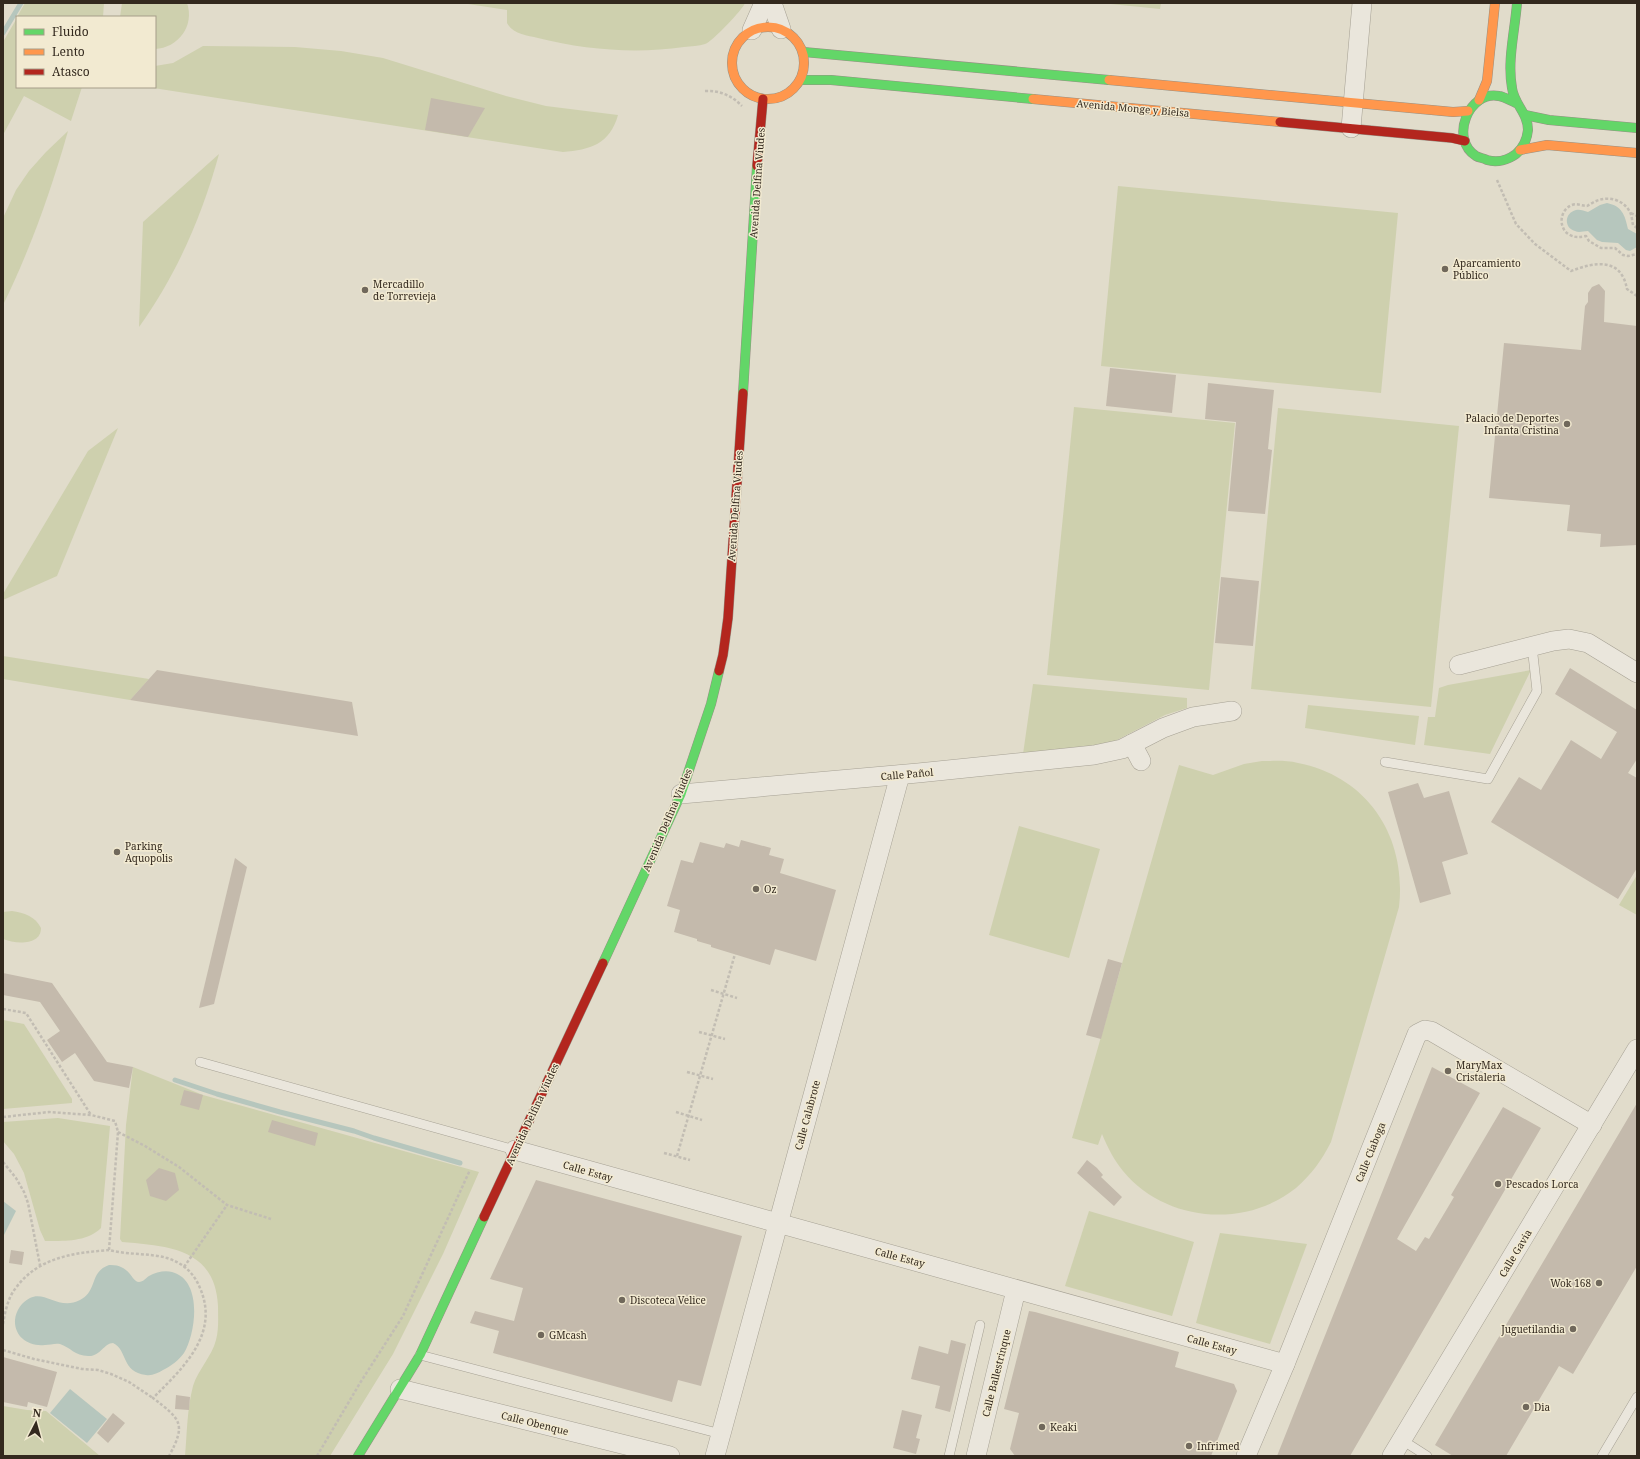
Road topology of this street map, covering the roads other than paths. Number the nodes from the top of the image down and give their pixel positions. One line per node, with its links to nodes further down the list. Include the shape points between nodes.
1 (764, 3): 7 (street)
2 (772, 3): 6 (street)
3 (1362, 3): 12 (street)
4 (1495, 3): 11 (street, via 1487,81)
5 (1518, 3): 13 (street, via 1511,71 1512,92)
6 (781, 29): 7 (street, via 766,27); 8 (street, via 795,38)
7 (752, 30): 10 (street, via 744,35 733,51 732,72 744,90)
8 (804, 52): 9 (street, via 804,71); 12 (street)
9 (801, 80): 10 (street, via 785,95); 16 (street, Avenida Monge y Bielsa, via 831,80)
10 (763, 100): 27 (street, Avenida Delfina Viudes, via 724,655 711,704)
11 (1479, 100): 13 (street, via 1502,96); 14 (street)
12 (1353, 103): 14 (street, via 1453,112); 16 (street)
13 (1516, 103): 15 (street)
14 (1468, 111): 18 (street, via 1462,126)
15 (1525, 115): 17 (street, via 1549,120); 19 (street, via 1528,133)
16 (1352, 128): 18 (street, Avenida Monge y Bielsa)
17 (1637, 128)
18 (1465, 141): 19 (street, via 1473,153 1486,160 1508,158)
19 (1520, 150): 20 (street, via 1547,145)
20 (1637, 153)
21 (1532, 646): 22 (street); 23 (street, via 1569,638 1579,640); 25 (lane, via 1537,692 1488,779)
22 (1459, 665)
23 (1637, 673)
24 (1232, 711): 26 (street, Calle Pañol, via 1178,722 1137,752 1109,752)
25 (1385, 762)
26 (900, 775): 27 (street, Calle Pañol); 32 (street, Calle Calabrote)
27 (681, 794): 31 (street, Avenida Delfina Viudes)
28 (1637, 1049): 30 (street, Calle Gavia)
29 (200, 1062): 31 (lane)
30 (1592, 1125): 36 (street, Calle Ciaboga, via 1431,1032 1419,1032); 40 (street, Calle Gavia)
31 (514, 1150): 32 (street, Calle Estay); 35 (street, Avenida Delfina Viudes)
32 (778, 1223): 33 (street, Calle Estay); 39 (street, Calle Calabrote)
33 (1016, 1290): 36 (street, Calle Estay); 45 (street, Calle Ballestrinque)
34 (980, 1324): 44 (lane)
35 (420, 1355): 37 (street, Avenida Delfina Viudes); 39 (lane)
36 (1285, 1364): 46 (street, Calle Ciaboga)
37 (400, 1389): 41 (street, Avenida Delfina Viudes); 42 (street, Calle Obenque)
38 (1637, 1397): 49 (lane)
39 (721, 1434): 43 (street, Calle Calabrote)
40 (1402, 1440): 47 (street, Calle Gavia); 48 (lane)
41 (358, 1456)
42 (670, 1456)
43 (714, 1456)
44 (949, 1456)
45 (976, 1456)
46 (1246, 1456)
47 (1392, 1456)
48 (1427, 1456)
49 (1602, 1456)

